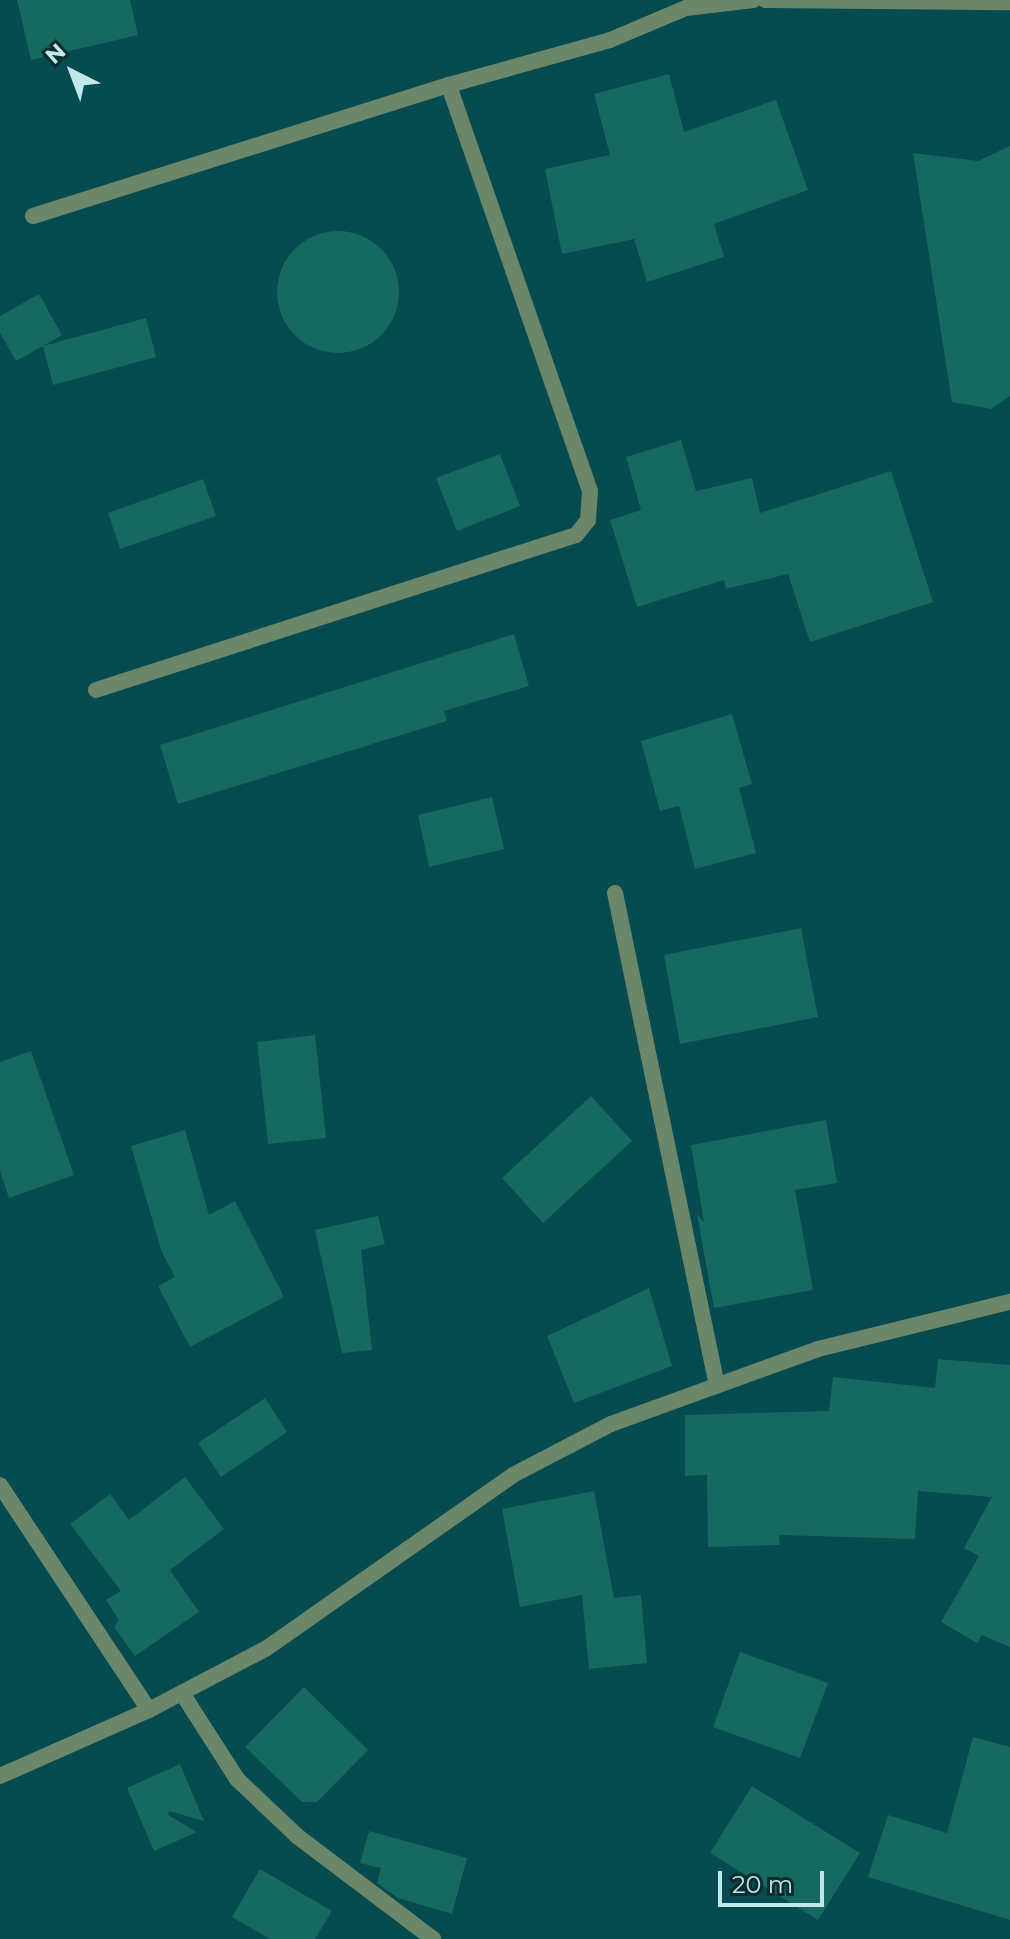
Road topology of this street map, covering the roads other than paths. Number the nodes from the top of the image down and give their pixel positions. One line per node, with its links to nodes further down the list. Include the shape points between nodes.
1 (754, 0): 4 (street, via 686,8 610,40)
2 (765, 0): 3 (street)
3 (1010, 2)
4 (449, 85): 5 (street); 6 (street, via 590,491 588,520 576,535)
5 (33, 216)
6 (96, 690)
7 (615, 893): 9 (street)
8 (1010, 1302): 9 (street, via 818,1349)
9 (717, 1386): 11 (street, via 611,1424 513,1475 267,1648)
10 (0, 1485): 12 (street)
11 (182, 1693): 12 (street); 14 (street, via 237,1779 297,1836)
12 (149, 1710): 13 (street)
13 (0, 1776)
14 (433, 1939)

